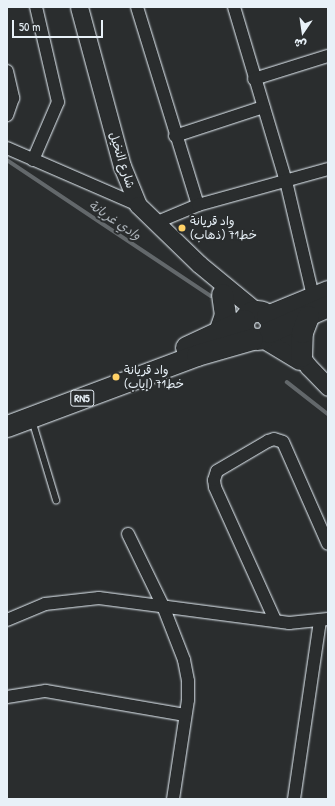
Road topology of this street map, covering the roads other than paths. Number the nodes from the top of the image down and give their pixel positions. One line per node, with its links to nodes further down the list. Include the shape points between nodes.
1 (36, 7): 13 (street, via 58,102)
2 (79, 7): 16 (main road, شارع النخيل, via 122,166)
3 (137, 7): 11 (street)
4 (234, 7): 7 (street)
5 (328, 56): 7 (street)
6 (7, 71): 8 (street)
7 (254, 78): 9 (street)
8 (10, 88): 10 (street, via 12,104)
9 (263, 107): 11 (street); 15 (street)
10 (7, 115)
11 (175, 136): 17 (street)
12 (7, 148): 13 (street)
13 (33, 160): 16 (street)
14 (328, 169): 15 (street)
15 (286, 181): 17 (street); 21 (street)
16 (138, 204): 18 (main road, شارع النخيل)
17 (198, 205): 18 (street)
18 (155, 223): 19 (main road, شارع النخيل)
19 (199, 264): 20 (main road); 22 (main road, شارع النخيل)
20 (222, 294): 22 (main road); 23 (highway, via 225,315)
21 (319, 302): 22 (highway, RN5); 24 (highway, via 302,332)
22 (263, 326): 23 (highway, RN5); 24 (main road); 24 (main road); 27 (highway, RN5, via 197,355)
23 (219, 332): 26 (highway, RN5)
24 (304, 361): 25 (main road)
25 (328, 387)
26 (7, 416)
27 (31, 416): 28 (highway, RN5); 29 (lane)
28 (7, 426)
29 (56, 500)
30 (128, 534): 32 (street)
31 (328, 544): 34 (street, via 283,442 274,439 268,441 217,471 215,487)
32 (163, 606): 33 (street, via 99,598 45,604); 34 (street); 37 (street, via 184,660 188,681)
33 (7, 620)
34 (275, 620): 35 (street)
35 (324, 620): 39 (street)
36 (7, 697): 37 (street, via 46,690)
37 (185, 715): 38 (street)
38 (173, 799)
39 (294, 799)

